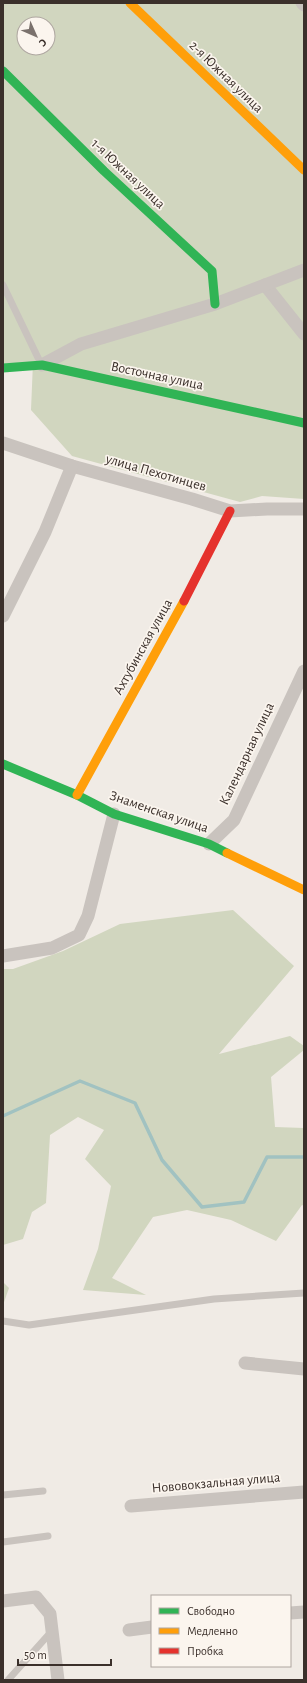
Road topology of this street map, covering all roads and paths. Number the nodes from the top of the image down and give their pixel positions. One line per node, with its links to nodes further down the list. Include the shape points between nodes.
1 (130, 3): 3 (street, 2-я Южная улица)
2 (3, 71): 7 (street, 1-я Южная улица, via 104,171 212,271)
3 (304, 170)
4 (304, 270): 6 (street)
5 (3, 284): 9 (lane)
6 (265, 285): 7 (street); 8 (street)
7 (215, 304): 9 (street, via 81,344)
8 (304, 334)
9 (42, 365): 10 (street, Восточная улица); 11 (street, Восточная улица)
10 (3, 368)
11 (304, 423)
12 (3, 443): 13 (street, улица Пехотинцев)
13 (72, 466): 15 (street, улица Пехотинцев); 16 (street, via 45,532)
14 (304, 509): 15 (street, улица Пехотинцев)
15 (230, 511): 19 (street, Ахтубинская улица, via 174,620)
16 (3, 616)
17 (304, 671): 21 (street, Календарная улица, via 234,820)
18 (3, 764): 19 (street, Знаменская улица)
19 (77, 795): 20 (street, Знаменская улица)
20 (114, 814): 21 (street, Знаменская улица); 23 (street, via 88,916 79,935 52,948)
21 (209, 844): 22 (street, Знаменская улица)
22 (304, 890)
23 (3, 956)
24 (304, 1293): 25 (lane, via 214,1299 29,1325)
25 (3, 1321)
26 (245, 1363): 27 (street)
27 (304, 1369)
28 (43, 1491): 30 (lane)
29 (304, 1492): 31 (street, Нововокзальная улица)
30 (3, 1495)
31 (131, 1506)
32 (48, 1536): 33 (lane)
33 (3, 1542)
34 (3, 1601): 39 (street, via 36,1597 50,1614)
35 (304, 1612): 36 (street)
36 (291, 1613)
37 (151, 1627): 38 (street)
38 (128, 1630)
39 (51, 1632): 40 (lane); 41 (street)
40 (8, 1680)
41 (58, 1680)

